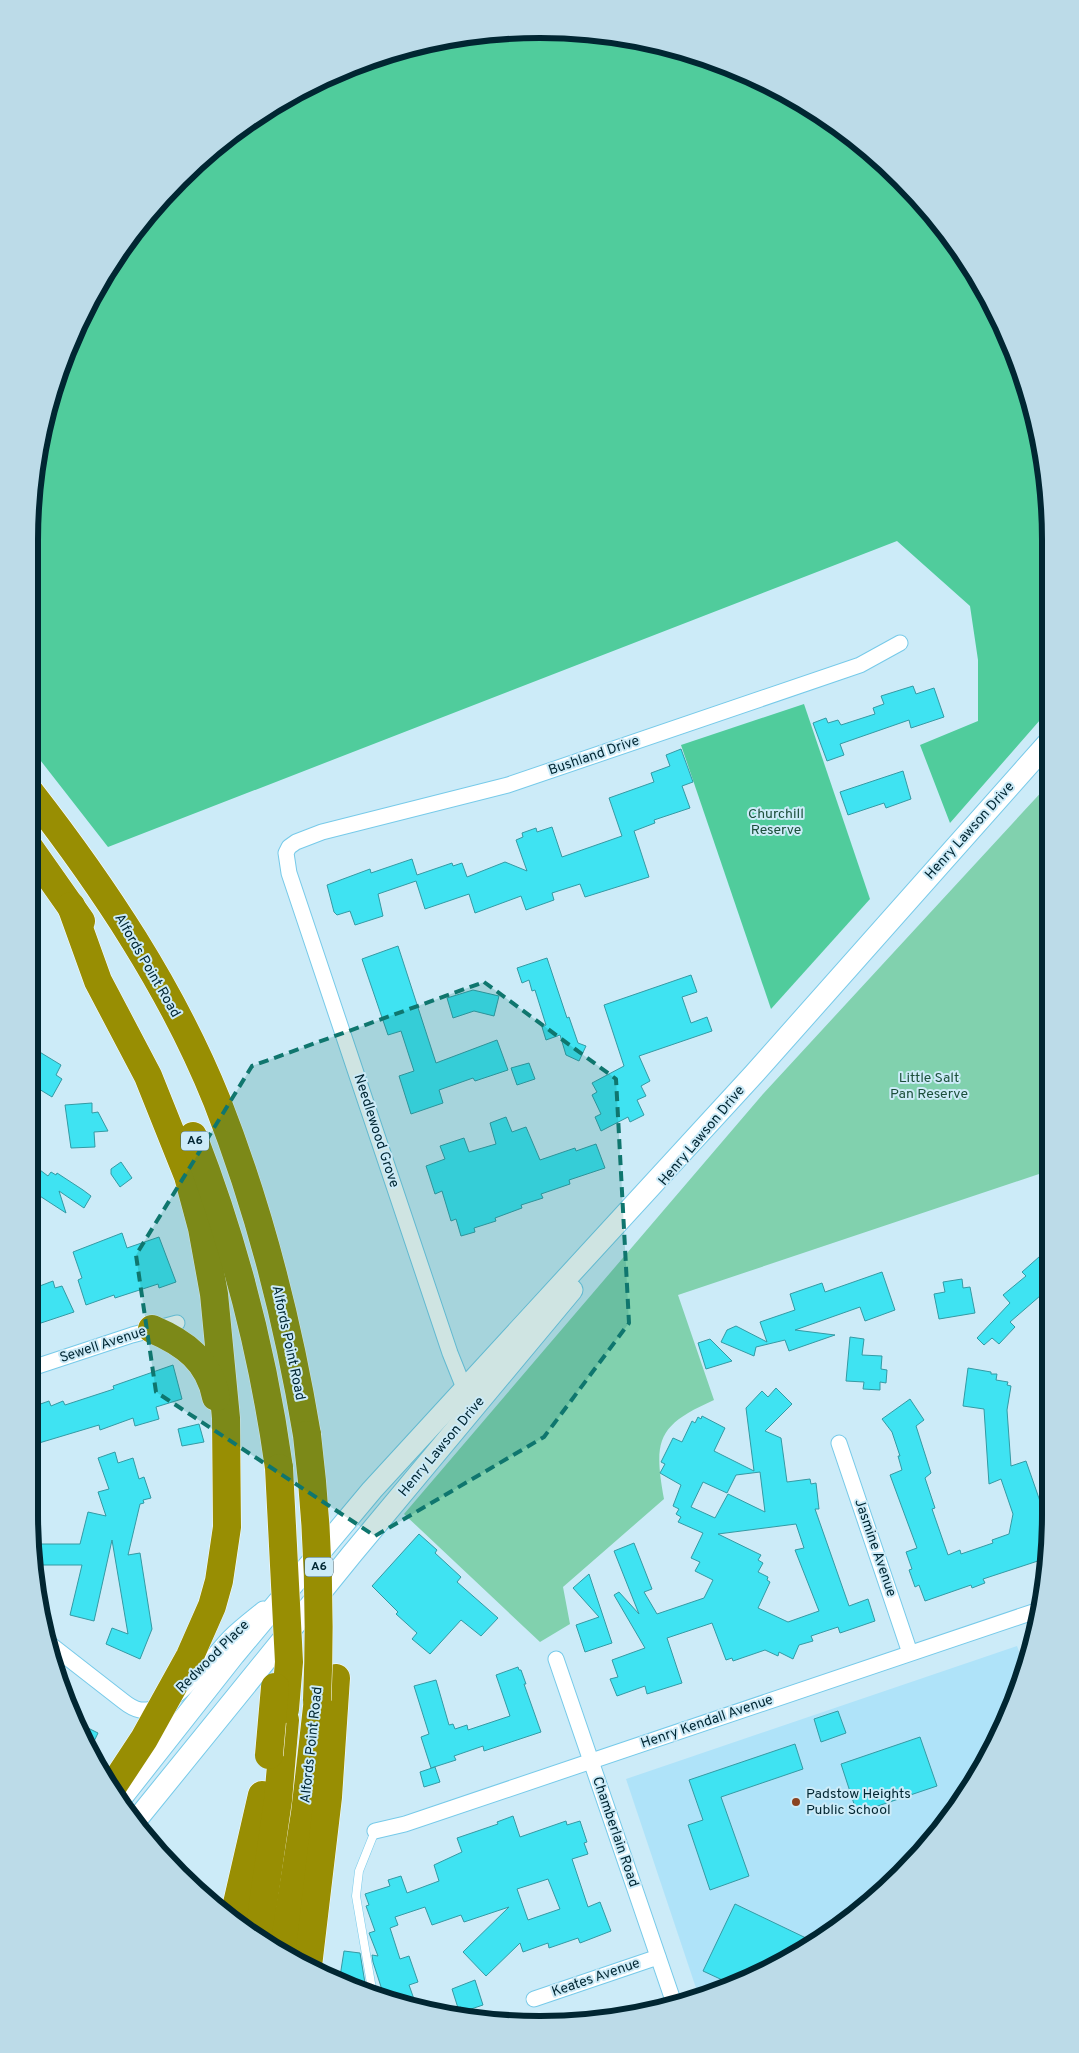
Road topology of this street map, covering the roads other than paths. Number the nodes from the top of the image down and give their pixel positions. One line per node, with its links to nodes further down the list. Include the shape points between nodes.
1 (900, 643): 4 (street, Bushland Drive, via 860,665 508,785 322,832 296,842)
2 (1042, 750): 9 (main road, Henry Lawson Drive)
3 (38, 803): 10 (highway, Alfords Point Road / A6, via 130,934 186,1035 217,1101 274,1280)
4 (286, 853): 9 (street, Needlewood Grove, via 289,874 450,1353)
5 (38, 858): 6 (highway, Alfords Point Road / A6)
6 (72, 906): 12 (highway, A6, via 98,981 162,1108 196,1202 218,1322); 19 (highway, Alfords Point Road / A6, bridge, via 157,1054 207,1172 235,1254 255,1330 279,1468 286,1579 290,1662)
7 (165, 1326): 8 (street, Sewell Avenue); 12 (highway, via 209,1373)
8 (38, 1366)
9 (472, 1395): 13 (main road, Henry Lawson Drive, via 372,1490); 23 (main road, Henry Lawson Drive)
10 (313, 1428): 27 (highway, Alfords Point Road / A6, bridge, via 320,1627 317,1700 305,1813); 29 (highway, via 334,1552 336,1678 328,1797)
11 (839, 1443): 16 (street, Jasmine Avenue)
12 (227, 1457): 18 (highway, A6, via 227,1527 219,1581 202,1632)
13 (300, 1577): 18 (street, Redwood Place, via 230,1637 184,1688); 22 (main road, Henry Lawson Drive)
14 (1032, 1612): 16 (street, Henry Kendall Avenue)
15 (57, 1649): 18 (street, Redwood Place, via 133,1708 147,1709)
16 (910, 1653): 20 (street, Henry Kendall Avenue)
17 (556, 1659): 20 (street, Chamberlain Road)
18 (163, 1704): 21 (highway, A6)
19 (276, 1756): 25 (highway); 26 (highway, Alfords Point Road / A6, via 272,1849)
20 (591, 1762): 24 (street, Henry Kendall Avenue); 28 (street, Chamberlain Road)
21 (116, 1782)
22 (124, 1795)
23 (139, 1816)
24 (375, 1831): 30 (lane, via 359,1871 356,1896)
25 (235, 1913)
26 (260, 1930)
27 (284, 1946)
28 (658, 1958): 31 (street, Chamberlain Road); 32 (street, Keates Avenue)
29 (309, 1959)
30 (372, 1986)
31 (672, 1997)
32 (534, 1999)

